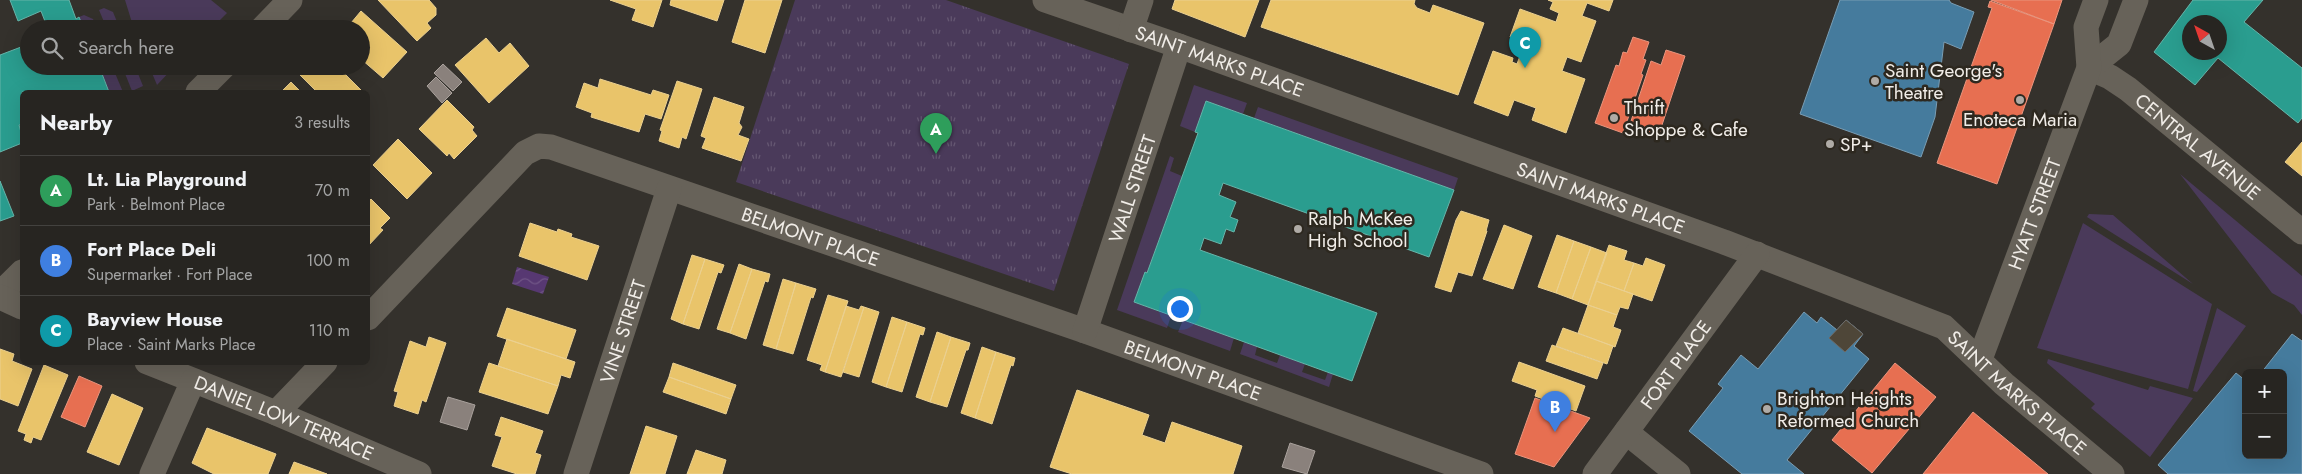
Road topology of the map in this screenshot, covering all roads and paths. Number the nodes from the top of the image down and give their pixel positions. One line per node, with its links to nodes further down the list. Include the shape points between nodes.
1 (290, 0): 6 (street)
2 (1045, 0): 7 (street, SAINT MARKS PLACE)
3 (1141, 0): 7 (street)
4 (2096, 0): 9 (street, HYATT STREET, via 2086,27)
5 (2136, 0): 9 (street, via 2119,44)
6 (271, 20)
7 (1131, 30): 8 (street, SAINT MARKS PLACE)
8 (1179, 46): 14 (street, SAINT MARKS PLACE); 19 (street, WALL STREET)
9 (2089, 68): 13 (street, CENTRAL AVENUE, via 2128,89); 20 (street, HYATT STREET)
10 (215, 75): 11 (street)
11 (200, 90)
12 (669, 189): 18 (street, BELMONT PLACE, via 551,147 539,146 525,153); 19 (street, BELMONT PLACE); 28 (street, VINE STREET)
13 (2302, 232)
14 (1757, 254): 20 (street, SAINT MARKS PLACE, via 1944,327); 25 (street, FORT PLACE)
15 (20, 274): 16 (street)
16 (0, 296): 17 (street)
17 (20, 306)
18 (370, 316)
19 (1085, 331): 29 (street, BELMONT PLACE)
20 (1980, 359): 32 (street, SAINT MARKS PLACE, via 2004,384)
21 (154, 365): 23 (street, DANIEL LOW TERRACE)
22 (322, 365): 24 (street)
23 (193, 381): 24 (street, DANIEL LOW TERRACE); 26 (street)
24 (276, 413): 27 (street, DANIEL LOW TERRACE)
25 (1626, 432): 30 (street, FORT PLACE); 31 (street)
26 (152, 474)
27 (419, 474)
28 (576, 474)
29 (1481, 474)
30 (1596, 474)
31 (1678, 474)
32 (2112, 474)

